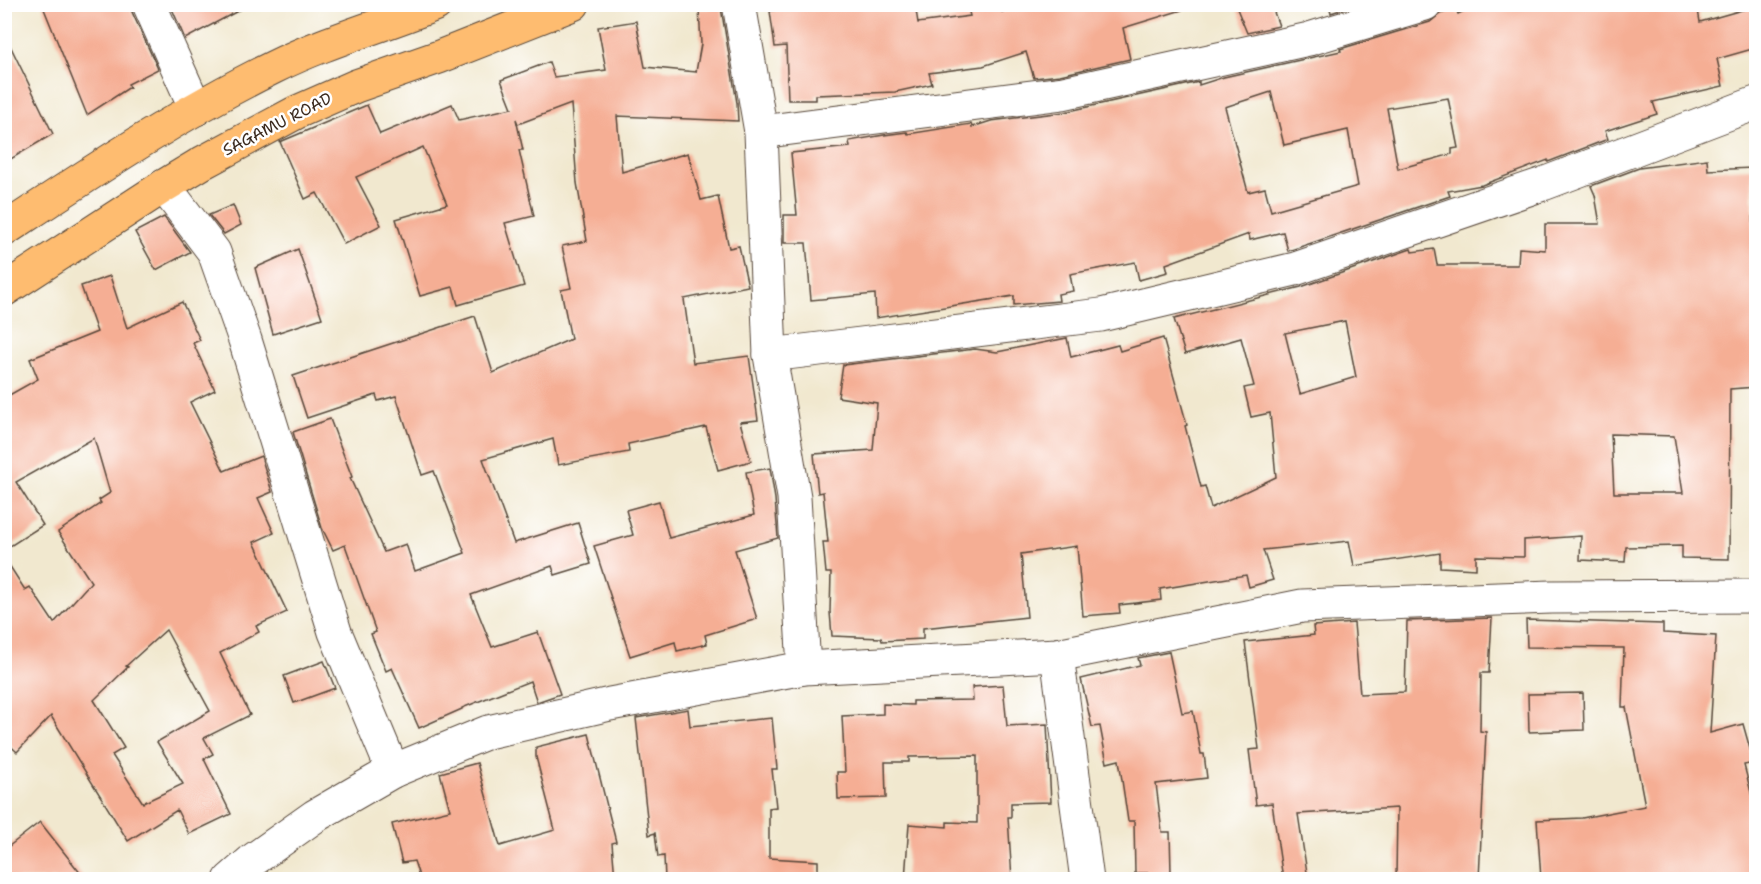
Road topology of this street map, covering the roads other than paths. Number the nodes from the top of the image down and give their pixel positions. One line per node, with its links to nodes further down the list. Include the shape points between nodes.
1 (149, 4): 7 (street)
2 (436, 4): 7 (highway, via 275,66)
3 (573, 4): 9 (highway, SAGAMU ROAD, via 297,111)
4 (739, 4): 8 (street)
5 (1425, 4): 8 (street, via 1309,39 1063,93)
6 (1756, 103): 12 (street, via 1543,184 1295,269 1101,315)
7 (196, 109): 10 (highway)
8 (761, 132): 12 (street)
9 (164, 186): 11 (highway, SAGAMU ROAD); 17 (street, via 214,252 249,351 335,632)
10 (4, 230)
11 (4, 290)
12 (770, 354): 16 (street, via 794,497)
13 (1756, 596): 14 (street); 15 (street, via 1551,597 1302,606)
14 (1756, 601)
15 (1058, 655): 16 (street); 19 (street)
16 (804, 668): 17 (street, via 610,704 488,732)
17 (393, 771): 18 (street, via 315,816)
18 (230, 879)
19 (1087, 879)

